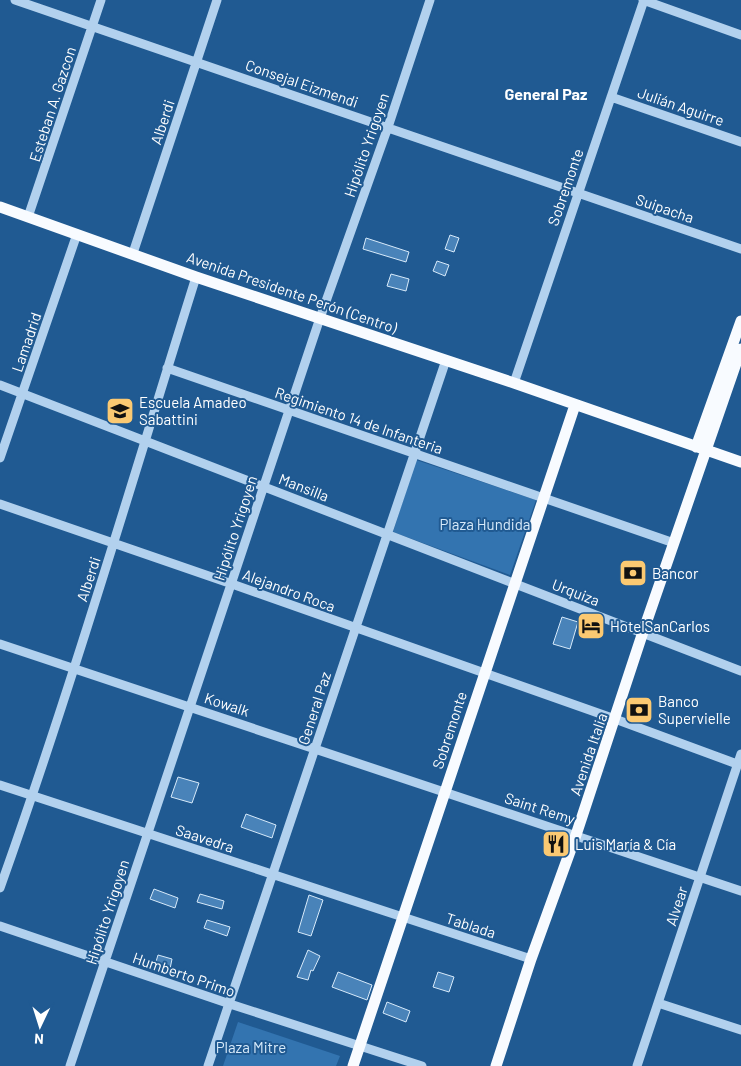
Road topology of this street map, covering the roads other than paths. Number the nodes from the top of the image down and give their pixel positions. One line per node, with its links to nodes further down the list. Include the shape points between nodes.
1 (15, 0): 6 (street, Consejal Eizmendi)
2 (101, 0): 6 (street, Esteban A. Gazcon)
3 (217, 0): 8 (street, Alberdi)
4 (430, 0): 10 (street, Hipólito Yrigoyen)
5 (643, 0): 7 (street); 9 (street, Sobremonte)
6 (92, 27): 8 (street, Consejal Eizmendi); 14 (street, Esteban A. Gazcon)
7 (741, 35)
8 (197, 61): 10 (street, Consejal Eizmendi); 17 (street, Alberdi)
9 (611, 97): 11 (street, Julián Aguirre); 12 (street, Sobremonte)
10 (388, 127): 12 (street, Consejal Eizmendi); 19 (street, Hipólito Yrigoyen)
11 (741, 142)
12 (579, 193): 16 (street, Suipacha); 24 (street, Sobremonte)
13 (0, 207): 14 (main road, Avenida Presidente Perón (Centro))
14 (28, 217): 15 (main road, Avenida Presidente Perón (Centro))
15 (77, 234): 17 (main road, Avenida Presidente Perón (Centro)); 26 (street, Lamadrid)
16 (741, 249)
17 (133, 253): 18 (main road, Avenida Presidente Perón (Centro))
18 (196, 277): 19 (main road, Avenida Presidente Perón (Centro)); 23 (street, Alberdi)
19 (320, 318): 22 (main road, Avenida Presidente Perón (Centro)); 28 (street, Hipólito Yrigoyen)
20 (741, 321): 30 (main road)
21 (741, 350): 30 (main road)
22 (446, 360): 24 (main road, Avenida Presidente Perón (Centro)); 31 (street, General Paz)
23 (167, 368): 28 (street, Regimiento 14 de Infanteria); 29 (street, Alberdi)
24 (514, 383): 27 (main road, Avenida Presidente Perón (Centro))
25 (0, 385): 26 (street, Mansilla)
26 (23, 393): 29 (street, Mansilla); 32 (street, Lamadrid)
27 (575, 405): 30 (main road, Avenida Presidente Perón (Centro)); 35 (main road, Sobremonte)
28 (290, 410): 31 (street, Regimiento 14 de Infanteria); 34 (street, Hipólito Yrigoyen)
29 (144, 440): 34 (street, Mansilla); 38 (street, Alberdi)
30 (701, 448): 33 (main road, Avenida Presidente Perón (Centro)); 39 (main road, Avenida Italia)
31 (414, 454): 35 (street, Regimiento 14 de Infanteria); 37 (street, General Paz)
32 (0, 458)
33 (741, 462)
34 (264, 486): 37 (street, Mansilla); 40 (street, Hipólito Yrigoyen)
35 (542, 497): 39 (street, Regimiento 14 de Infanteria); 41 (main road, Sobremonte)
36 (0, 504): 38 (street, Alejandro Roca)
37 (387, 534): 41 (street, Mansilla); 42 (street, General Paz)
38 (114, 543): 40 (street, Alejandro Roca); 45 (street, Alberdi)
39 (674, 543): 43 (main road, Avenida Italia)
40 (232, 584): 42 (street, Alejandro Roca); 48 (street, Hipólito Yrigoyen)
41 (513, 584): 43 (street, Urquiza); 47 (main road, Sobremonte)
42 (355, 628): 47 (street, Alejandro Roca); 50 (street, General Paz)
43 (643, 632): 46 (street, Urquiza); 49 (main road, Avenida Italia)
44 (0, 644): 45 (street, Kowalk)
45 (73, 669): 48 (street, Kowalk); 55 (street, Alberdi)
46 (741, 671)
47 (484, 673): 49 (street, Alejandro Roca); 54 (main road, Sobremonte)
48 (189, 706): 50 (street, Kowalk); 56 (street, Hipólito Yrigoyen)
49 (615, 719): 52 (street, Alejandro Roca); 57 (main road, Avenida Italia)
50 (315, 748): 54 (street, Kowalk); 58 (street, General Paz)
51 (741, 754): 52 (street, Alvear)
52 (737, 764): 59 (street, Alvear)
53 (0, 785): 55 (street, Saavedra)
54 (444, 792): 57 (street, Saint Remy); 62 (main road, Sobremonte)
55 (32, 796): 56 (street, Saavedra); 60 (street, Alberdi)
56 (147, 833): 58 (street, Saavedra); 65 (street, Hipólito Yrigoyen)
57 (576, 835): 59 (street, Saint Remy); 64 (main road, Avenida Italia)
58 (274, 875): 62 (street, Saavedra); 67 (street, General Paz)
59 (700, 877): 61 (street, Saint Remy); 66 (street, Alvear)
60 (0, 888)
61 (741, 891)
62 (402, 918): 64 (street, Tablada); 69 (main road, Sobremonte)
63 (0, 926): 65 (street, Humberto Primo)
64 (531, 959): 74 (main road, Avenida Italia)
65 (105, 962): 67 (street, Humberto Primo); 70 (street, Hipólito Yrigoyen)
66 (658, 1003): 68 (street); 75 (street, Alvear)
67 (230, 1004): 69 (street, Humberto Primo); 71 (street, General Paz)
68 (741, 1030)
69 (360, 1046): 72 (main road, Sobremonte); 73 (street, Humberto Primo)
70 (70, 1066)
71 (208, 1066)
72 (353, 1066)
73 (422, 1066)
74 (496, 1066)
75 (637, 1066)

